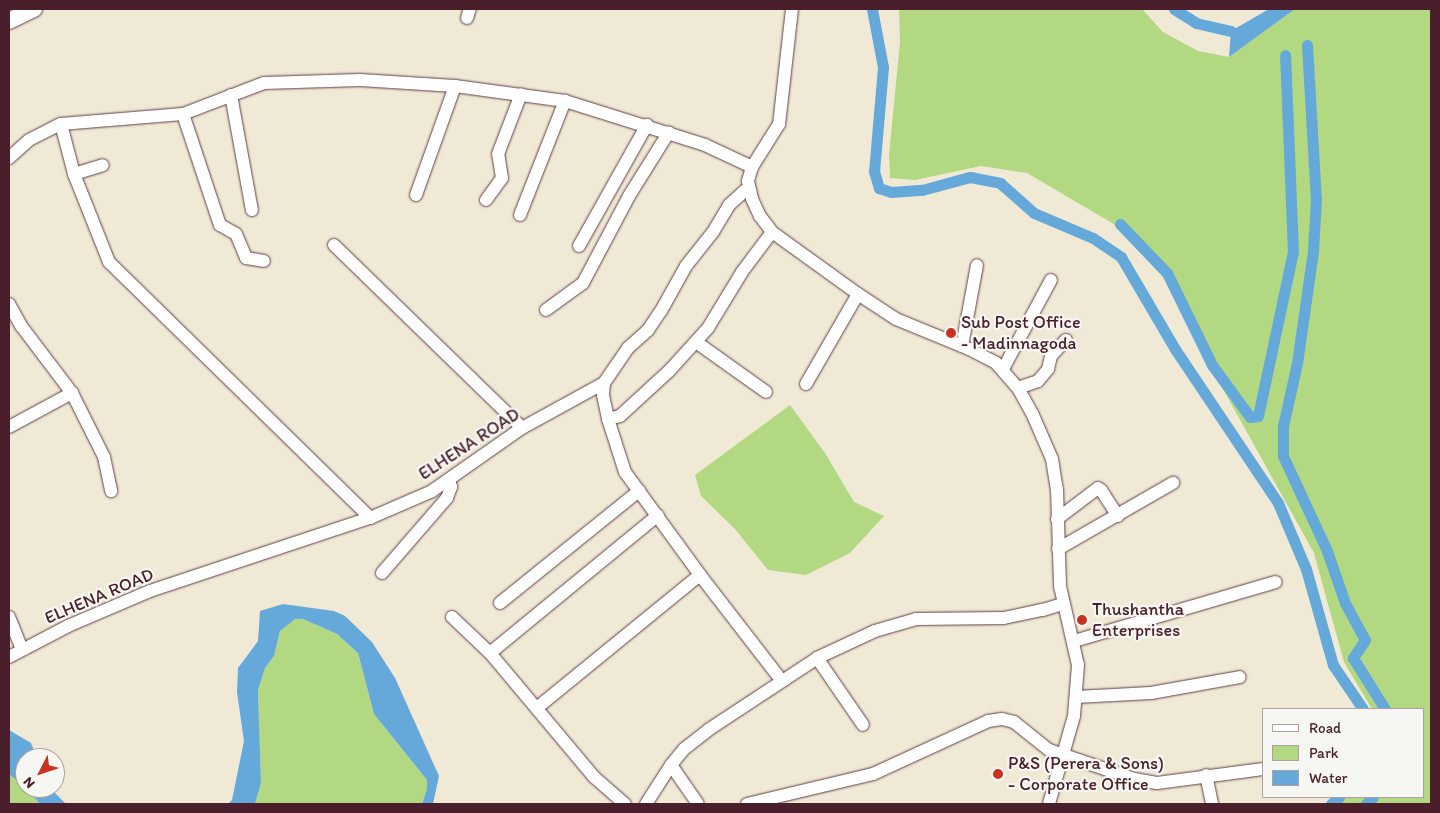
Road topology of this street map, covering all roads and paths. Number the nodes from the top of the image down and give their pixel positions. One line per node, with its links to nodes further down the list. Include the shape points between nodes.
1 (34, 9): 3 (main road)
2 (792, 9): 14 (street, via 779,124)
3 (10, 18)
4 (456, 86): 5 (street); 6 (street, via 360,80 264,83); 17 (street)
5 (521, 94): 7 (street); 18 (street, via 498,154 502,178)
6 (231, 95): 8 (street); 19 (street)
7 (565, 100): 10 (street); 20 (street)
8 (183, 114): 9 (street); 24 (street, via 220,225 236,234 246,258)
9 (61, 124): 12 (street, via 29,140); 15 (street)
10 (647, 125): 11 (street); 23 (street)
11 (668, 132): 14 (street, via 705,145); 29 (street, via 628,196 584,283)
12 (9, 158)
13 (103, 165): 15 (street)
14 (752, 168): 16 (street)
15 (74, 174): 48 (street, via 109,262)
16 (748, 188): 21 (street, via 760,216); 34 (street, ELHENA ROAD, via 729,204 713,232 686,266 648,330 628,348)
17 (416, 195)
18 (486, 200)
19 (252, 210)
20 (520, 215)
21 (772, 232): 27 (street); 31 (street)
22 (334, 245): 41 (street)
23 (579, 246)
24 (264, 261)
25 (977, 265): 32 (street)
26 (1051, 280): 33 (street)
27 (858, 294): 32 (street, via 905,324); 35 (street)
28 (9, 304): 38 (street, via 22,327)
29 (546, 310)
30 (1066, 340): 36 (street, via 1051,356 1048,369 1038,381)
31 (696, 342): 37 (street); 39 (street, via 620,416)
32 (962, 346): 33 (street)
33 (1003, 369): 36 (street)
34 (604, 383): 39 (street); 41 (street, ELHENA ROAD)
35 (806, 384)
36 (1018, 388): 49 (street, via 1052,460 1057,489)
37 (766, 392)
38 (72, 393): 40 (street); 44 (street, via 104,457)
39 (608, 419): 45 (street, via 625,472)
40 (9, 427)
41 (522, 428): 42 (street, ELHENA ROAD)
42 (449, 480): 48 (street, ELHENA ROAD, via 432,491); 51 (street, via 451,487 447,498)
43 (1173, 484): 47 (street)
44 (111, 491)
45 (639, 492): 46 (street); 54 (street)
46 (658, 515): 52 (street); 60 (street)
47 (1118, 516): 49 (street, via 1098,488); 50 (street)
48 (370, 518): 59 (street, ELHENA ROAD, via 150,591 68,626)
49 (1057, 519): 50 (street)
50 (1058, 550): 55 (street)
51 (382, 573)
52 (700, 575): 64 (street); 66 (street)
53 (1276, 582): 58 (street)
54 (500, 603)
55 (1063, 604): 58 (street); 62 (street, via 1004,618 916,619 874,631)
56 (9, 617): 59 (street)
57 (452, 617): 60 (street)
58 (1074, 641): 65 (street, via 1078,665)
59 (22, 650): 61 (street, ELHENA ROAD)
60 (490, 653): 66 (street)
61 (9, 657)
62 (817, 658): 64 (street); 67 (street)
63 (1240, 677): 65 (street, via 1151,693)
64 (782, 681): 69 (street, via 708,730 684,749)
65 (1076, 697): 68 (street)
66 (538, 707): 72 (street, via 594,777)
67 (863, 725)
68 (1065, 755): 71 (street, via 1134,780 1157,783); 75 (street, via 1049,750 1014,722 995,720 873,774); 76 (street)
69 (671, 765): 73 (street); 74 (street)
70 (1262, 769): 71 (street)
71 (1206, 775): 77 (street)
72 (625, 804)
73 (646, 804)
74 (698, 804)
75 (748, 804)
76 (1049, 804)
77 (1212, 804)

